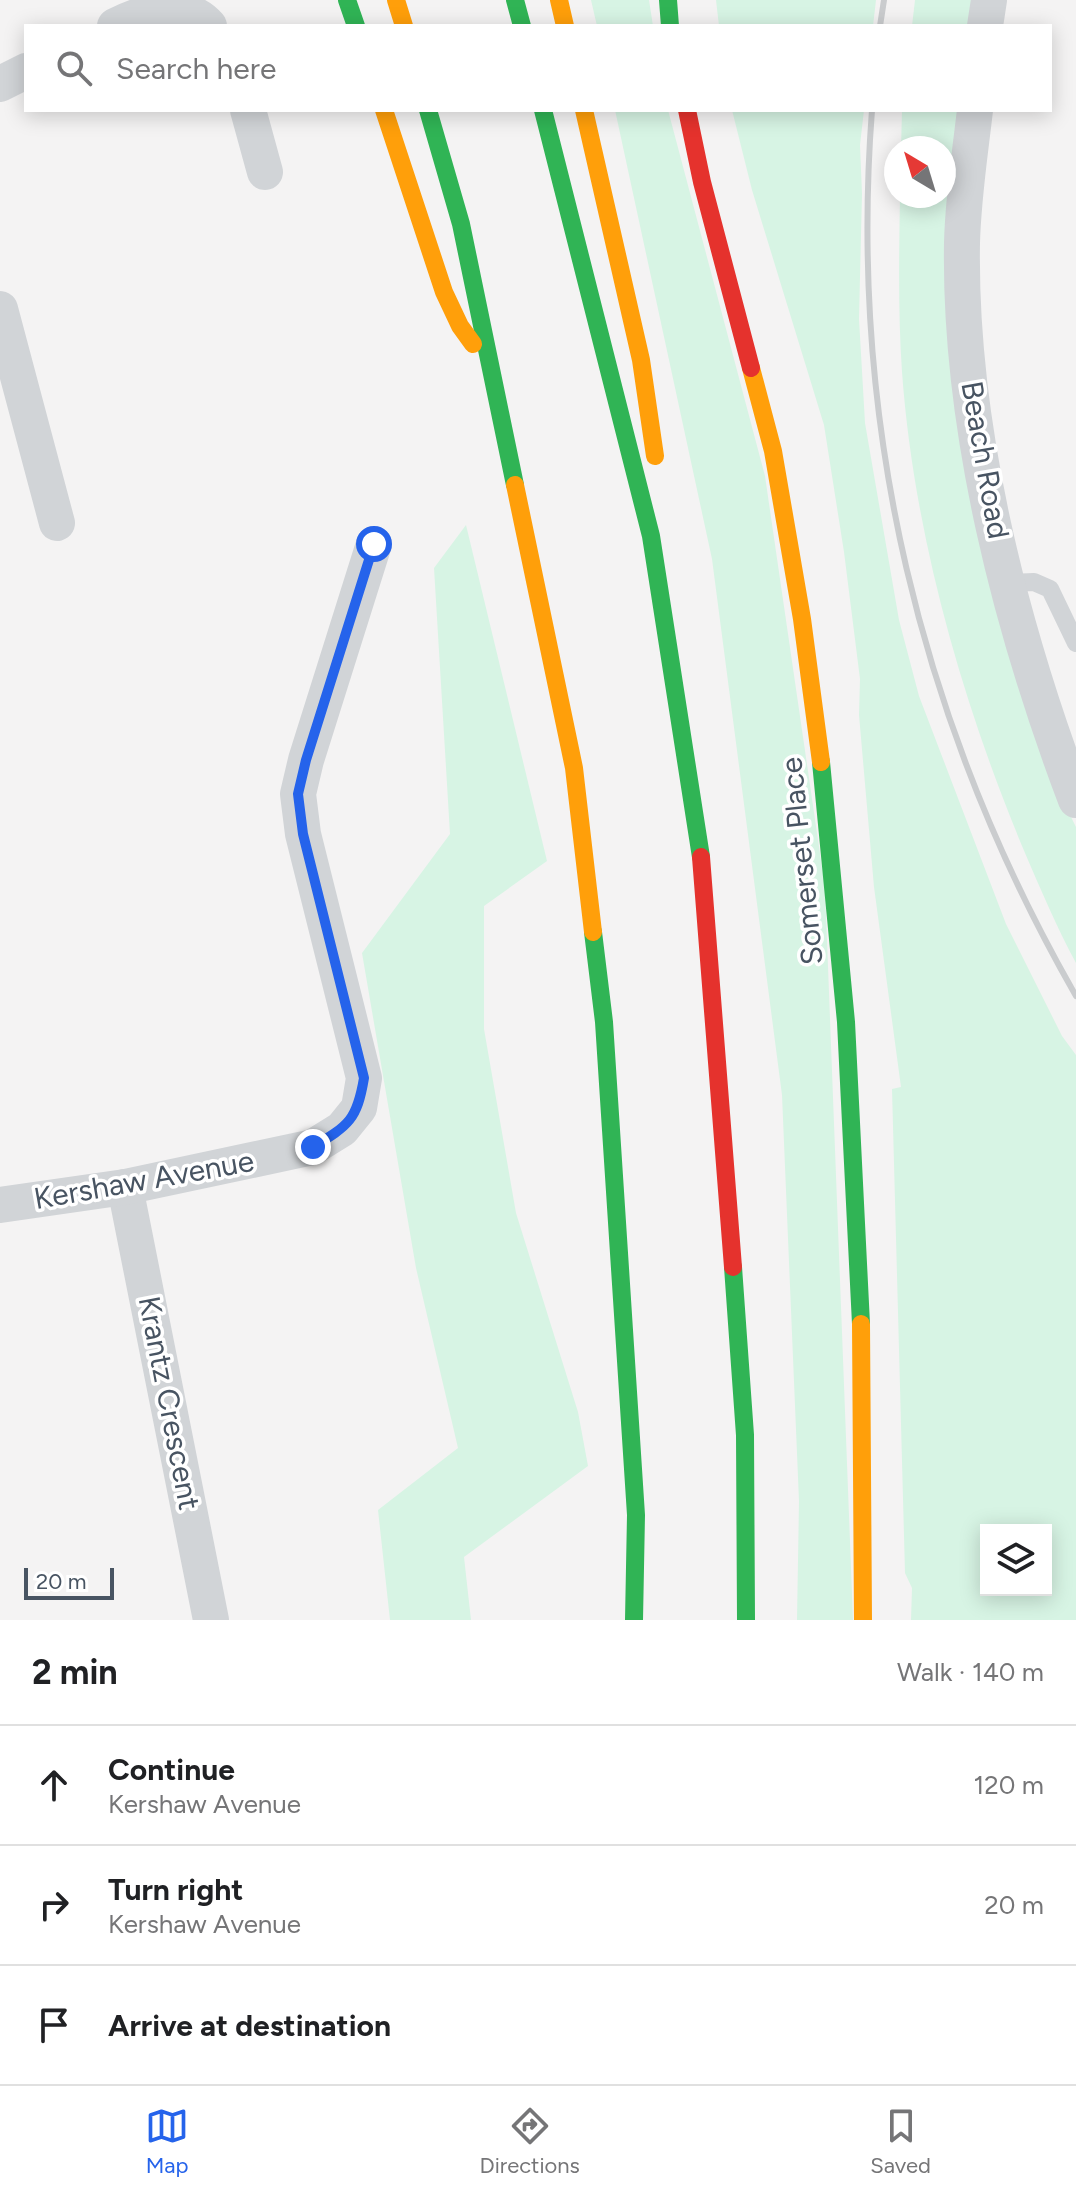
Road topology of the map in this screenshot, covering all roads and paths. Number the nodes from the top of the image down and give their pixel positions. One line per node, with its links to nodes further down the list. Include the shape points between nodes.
1 (347, 0): 9 (main road)
2 (396, 0): 10 (main road)
3 (515, 0): 11 (main road)
4 (559, 0): 12 (main road)
5 (668, 0): 13 (main road)
6 (989, 0): 14 (street)
7 (206, 21): 8 (street, via 186,6 166,7)
8 (119, 24)
9 (355, 24)
10 (403, 24)
11 (521, 24)
12 (565, 24)
13 (670, 24)
14 (985, 24)
15 (24, 72): 16 (street)
16 (0, 84)
17 (249, 112): 24 (street)
18 (385, 112): 26 (main road, via 444,292 460,326)
19 (429, 112): 26 (main road, via 461,224)
20 (544, 112): 28 (main road)
21 (584, 112): 28 (main road, via 656,448)
22 (687, 112): 38 (main road, Somerset Place, via 773,451 823,778 846,1022 861,1299)
23 (975, 112): 30 (street, Beach Road, via 962,242 963,311 970,390)
24 (265, 172)
25 (0, 309): 27 (street)
26 (493, 372): 36 (main road, via 574,768 604,1022 636,1515)
27 (57, 523)
28 (651, 536): 37 (main road, via 704,876 745,1435)
29 (374, 544): 33 (street, Kershaw Avenue, via 298,794 303,834 364,1078 359,1108 342,1129 313,1147)
30 (1008, 583): 31 (lane, via 1034,582 1050,589); 32 (street, Beach Road)
31 (1076, 643)
32 (1076, 800)
33 (125, 1187): 34 (street, Kershaw Avenue); 35 (street, Krantz Crescent)
34 (0, 1205)
35 (211, 1620)
36 (634, 1620)
37 (746, 1620)
38 (863, 1620)

